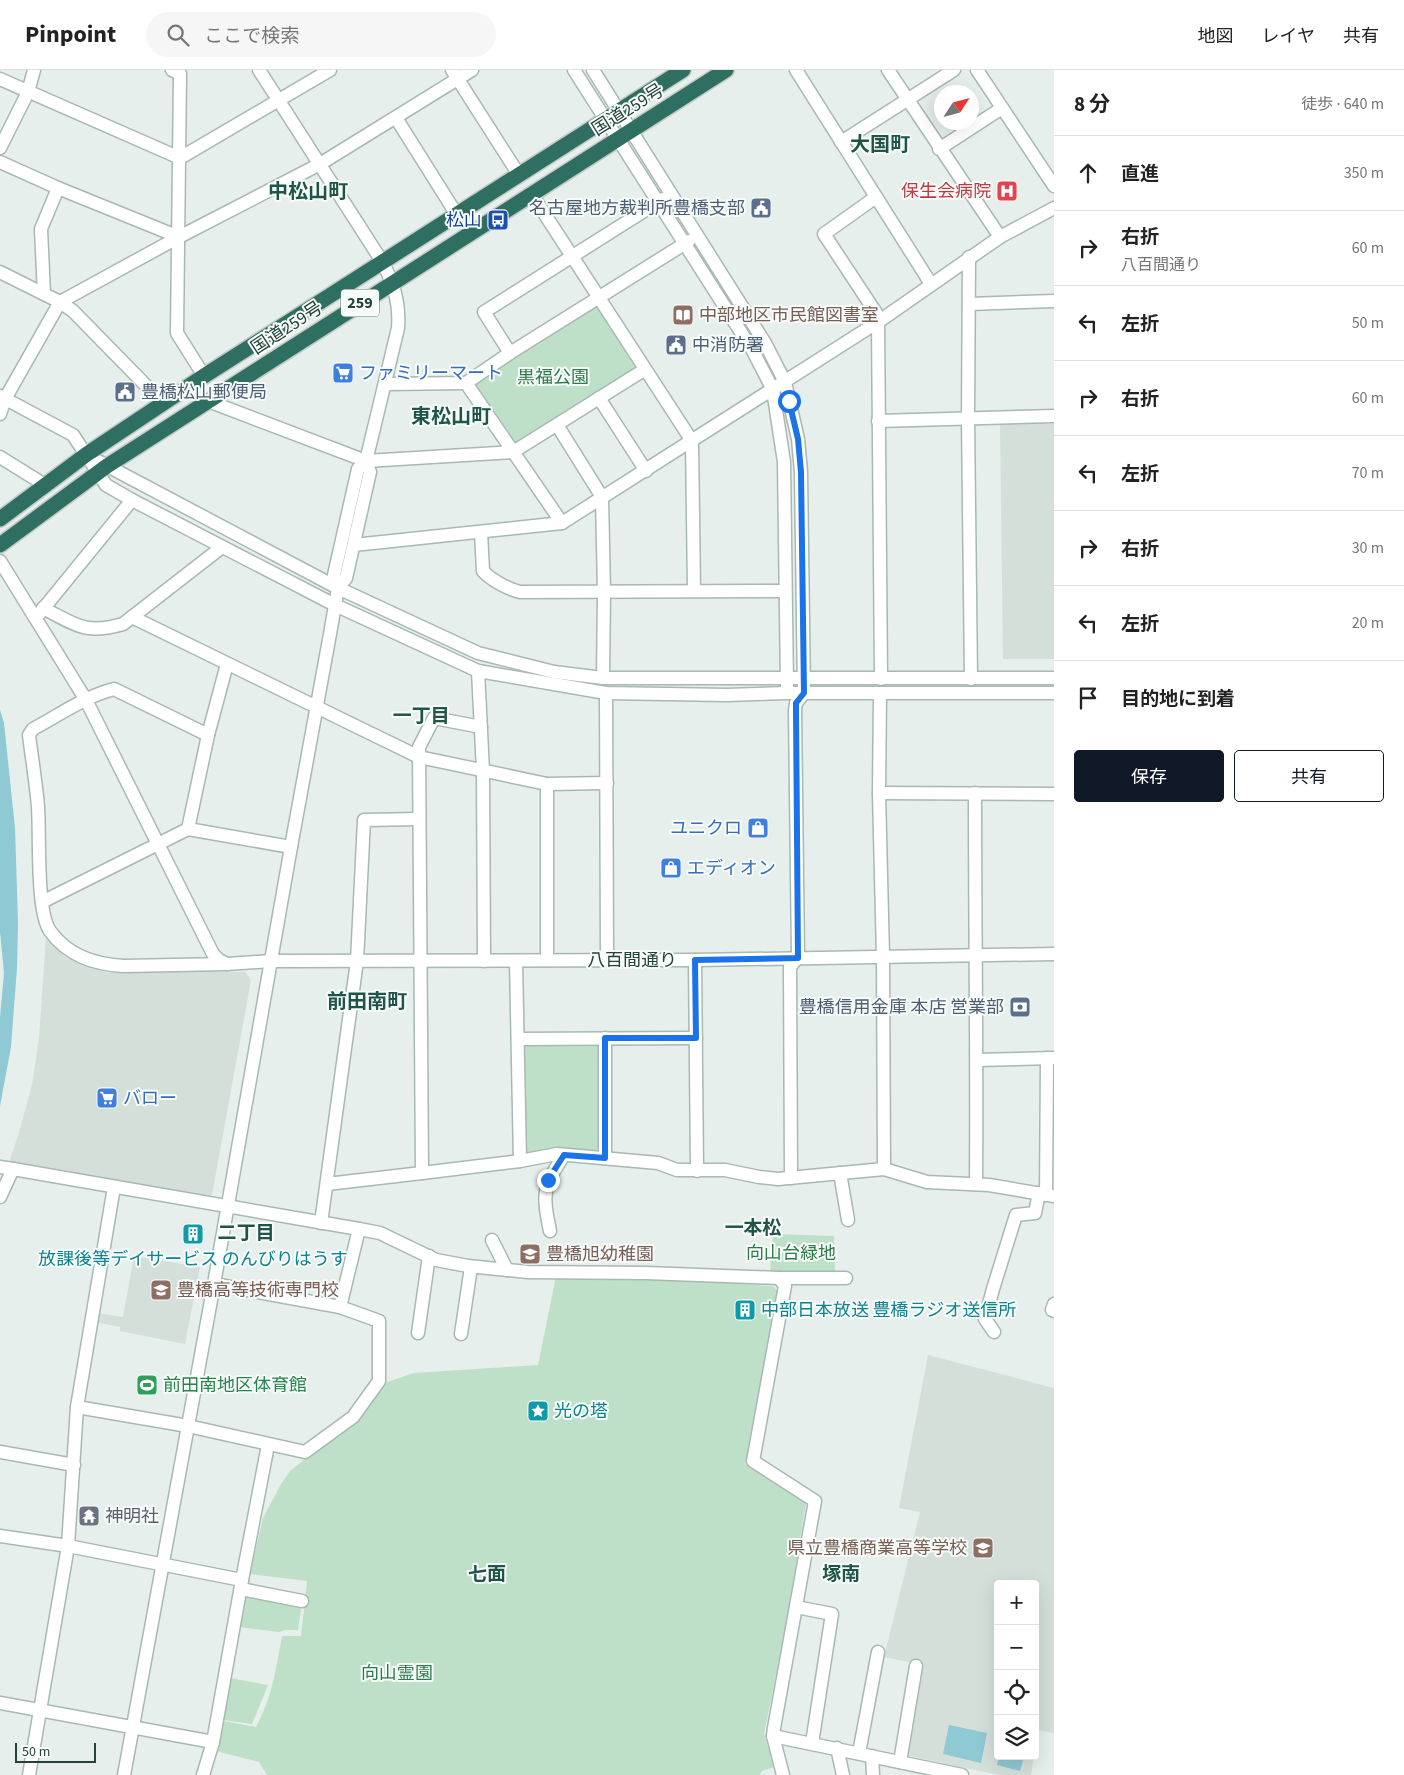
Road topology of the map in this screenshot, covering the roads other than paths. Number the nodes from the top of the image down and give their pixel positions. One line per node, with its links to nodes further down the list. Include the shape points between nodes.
1 (34, 70): 16 (street)
2 (259, 70): 18 (street)
3 (330, 70): 18 (street)
4 (472, 70): 14 (street)
5 (574, 70): 22 (street)
6 (593, 70): 20 (street)
7 (683, 70): 20 (highway, 国道259号 / 259)
8 (726, 70): 23 (highway, 国道259号 / 259)
9 (796, 70): 25 (street)
10 (888, 70): 17 (street)
11 (954, 70): 17 (street)
12 (977, 70): 19 (street)
13 (179, 71): 28 (street)
14 (455, 75): 21 (street); 31 (street)
15 (0, 79): 16 (street)
16 (28, 92): 26 (street); 28 (street)
17 (907, 100): 25 (street); 27 (street)
18 (279, 101): 28 (street); 30 (street)
19 (1002, 108): 27 (street); 32 (street)
20 (619, 110): 22 (highway, 国道259号 / 259); 23 (street)
21 (396, 118): 30 (street); 39 (street)
22 (604, 119): 24 (street); 31 (highway, 国道259号 / 259)
23 (632, 130): 24 (highway, 国道259号 / 259); 35 (street)
24 (617, 138): 34 (highway, 国道259号 / 259); 37 (street)
25 (841, 142): 36 (street)
26 (0, 148)
27 (939, 149): 42 (street)
28 (180, 158): 41 (street)
29 (0, 162): 33 (street)
30 (320, 164): 41 (street); 46 (street)
31 (519, 175): 39 (highway, 国道259号 / 259)
32 (1054, 186)
33 (58, 188): 41 (street); 50 (street, via 41,229)
34 (531, 194): 44 (street); 48 (highway, 国道259号 / 259)
35 (671, 194): 37 (street); 40 (street)
36 (876, 197): 49 (street); 57 (street, via 824,234)
37 (657, 202): 43 (street); 44 (street)
38 (1054, 208): 42 (street)
39 (457, 215): 46 (highway, 国道259号 / 259)
40 (698, 235): 43 (street); 55 (street)
41 (180, 237): 53 (street); 60 (street, via 177,334)
42 (1000, 237): 45 (street)
43 (683, 244): 51 (street); 56 (street)
44 (572, 257): 51 (street); 58 (street, via 484,312)
45 (969, 258): 49 (street); 54 (street)
46 (383, 262): 48 (street); 60 (highway, 国道259号 / 259)
47 (1, 273): 50 (street)
48 (393, 282): 63 (street, via 400,312); 67 (highway, 国道259号 / 259)
49 (932, 284): 57 (street)
50 (44, 294): 53 (street)
51 (598, 298): 58 (street); 59 (street)
52 (1054, 301): 54 (street)
53 (60, 302): 65 (street); 68 (street, via 73,311)
54 (969, 304): 71 (street)
55 (744, 308): 56 (street); 61 (street)
56 (730, 316): 64 (street, via 753,351)
57 (879, 320): 61 (street); 72 (street)
58 (510, 353): 62 (street)
59 (644, 370): 66 (street); 74 (street)
60 (204, 376): 68 (highway, 国道259号 / 259)
61 (785, 382): 64 (street); 102 (street, via 798,439 801,472)
62 (466, 383): 63 (street); 75 (street)
63 (386, 384): 78 (street)
64 (772, 390): 74 (street); 92 (street, via 784,462)
65 (3, 397): 69 (street); 76 (street, via 73,435)
66 (599, 398): 73 (street); 80 (street)
67 (208, 401): 78 (street); 79 (highway, 国道259号 / 259)
68 (163, 403): 76 (highway, 国道259号 / 259)
69 (0, 414)
70 (1054, 416): 71 (street)
71 (968, 418): 72 (street); 105 (street)
72 (878, 420): 104 (street)
73 (556, 425): 75 (street); 82 (street)
74 (692, 441): 80 (street); 94 (street)
75 (513, 452): 78 (street); 85 (street)
76 (87, 454): 79 (street); 81 (highway, 国道259号 / 259)
77 (0, 457): 81 (street)
78 (366, 461): 88 (street, via 370,472); 91 (street, via 358,469 334,575)
79 (102, 469): 83 (street, via 106,485); 87 (highway, 国道259号 / 259); 91 (street)
80 (646, 471): 82 (street)
81 (45, 485): 84 (highway, 国道259号 / 259)
82 (602, 498): 85 (street); 93 (street)
83 (132, 500): 89 (street); 96 (street)
84 (0, 519)
85 (562, 523): 86 (street)
86 (481, 532): 88 (street); 93 (street, via 484,570 513,590)
87 (0, 545)
88 (354, 546): 91 (street, via 346,578)
89 (222, 547): 95 (street); 97 (street)
90 (0, 561): 96 (street)
91 (338, 588): 95 (street); 100 (street, via 478,653 554,672)
92 (784, 591): 94 (street); 101 (street)
93 (604, 592): 94 (street); 100 (street)
94 (694, 592)
95 (335, 605): 99 (street); 112 (street)
96 (39, 613): 97 (street, via 78,626 105,630); 111 (street)
97 (132, 617): 98 (street)
98 (227, 664): 112 (street); 114 (street)
99 (478, 671): 106 (street); 113 (street)
100 (603, 678): 101 (street)
101 (786, 678): 102 (street); 107 (street)
102 (803, 678): 104 (street); 110 (street)
103 (1054, 678): 105 (street)
104 (881, 679): 105 (street)
105 (971, 679)
106 (606, 693): 107 (street); 117 (street)
107 (787, 693): 110 (street)
108 (1054, 693): 109 (street)
109 (880, 694): 110 (street); 119 (street)
110 (800, 698): 130 (street)
111 (86, 700): 114 (street, via 114,689); 124 (street); 126 (street, 八百間通り, via 33,729 29,735 38,807)
112 (317, 707): 115 (street); 125 (street)
113 (481, 727): 115 (street, via 434,718 419,747); 116 (street)
114 (208, 735): 123 (street)
115 (419, 757): 116 (street); 122 (street)
116 (483, 771): 118 (street); 137 (street)
117 (608, 783): 118 (street); 133 (street)
118 (548, 784): 132 (street)
119 (880, 793): 120 (street); 129 (street)
120 (975, 793): 121 (street); 128 (street)
121 (1054, 794)
122 (419, 819): 136 (street, via 364,820); 138 (street)
123 (188, 829): 124 (street); 125 (street)
124 (159, 843): 126 (street); 139 (street, via 214,954)
125 (291, 847): 135 (street)
126 (42, 902): 139 (street, 八百間通り, via 49,930 69,951 88,960 123,966)
127 (1054, 954): 128 (street, 八百間通り)
128 (975, 955): 129 (street, 八百間通り); 144 (street)
129 (883, 957): 130 (street, 八百間通り); 149 (street)
130 (798, 958): 134 (street, 八百間通り); 153 (street, via 790,967)
131 (516, 960): 132 (street, 八百間通り); 137 (street, 八百間通り); 142 (street)
132 (547, 960): 133 (street, 八百間通り)
133 (607, 960): 134 (street, 八百間通り)
134 (695, 960): 141 (street)
135 (271, 961): 136 (street, 八百間通り); 139 (street, 八百間通り); 159 (street)
136 (356, 961): 138 (street, 八百間通り); 154 (street)
137 (484, 961): 138 (street, 八百間通り)
138 (420, 962): 151 (street)
139 (227, 964)
140 (605, 1038): 141 (street); 142 (street); 146 (street)
141 (696, 1038): 150 (street)
142 (518, 1039): 147 (street)
143 (1050, 1058): 144 (street); 157 (street)
144 (977, 1060): 155 (street)
145 (564, 1155): 146 (street); 147 (street); 163 (street, via 548,1180 545,1206)
146 (605, 1158): 150 (street)
147 (520, 1161): 151 (street)
148 (6, 1168): 156 (street); 158 (street)
149 (884, 1169): 152 (street); 155 (street, via 927,1182)
150 (697, 1171): 153 (street, via 725,1170 759,1177)
151 (422, 1173): 154 (street)
152 (840, 1174): 153 (street); 160 (street)
153 (791, 1178)
154 (327, 1184): 161 (street)
155 (976, 1184): 157 (street)
156 (114, 1187): 159 (street); 177 (street)
157 (1046, 1194): 174 (street, via 1035,1213 1011,1215 985,1319)
158 (0, 1197)
159 (227, 1207): 161 (street); 170 (street)
160 (848, 1220)
161 (321, 1223): 162 (street)
162 (360, 1229): 165 (street, via 380,1233); 172 (street)
163 (550, 1231)
164 (492, 1240): 167 (street)
165 (429, 1256): 166 (street); 175 (street)
166 (470, 1266): 167 (street); 176 (street)
167 (507, 1270): 168 (street)
168 (779, 1278): 169 (street); 187 (street, via 785,1286 753,1461 815,1501)
169 (846, 1278)
170 (214, 1284): 172 (street); 178 (street)
171 (1054, 1304): 173 (street)
172 (340, 1307): 179 (street, via 379,1321 379,1381 353,1417 305,1452)
173 (1054, 1311)
174 (994, 1332)
175 (418, 1333)
176 (461, 1334)
177 (77, 1407): 178 (street); 181 (street)
178 (188, 1426): 179 (street); 184 (street)
179 (268, 1445): 185 (street)
180 (0, 1452): 181 (street)
181 (74, 1465): 183 (street)
182 (0, 1536): 183 (street)
183 (68, 1546): 184 (street); 191 (street)
184 (162, 1564): 185 (street); 192 (street)
185 (241, 1585): 186 (street); 194 (street)
186 (302, 1600)
187 (796, 1606): 193 (street); 195 (street, via 832,1614)
188 (878, 1652): 197 (street)
189 (916, 1666): 199 (street)
190 (0, 1703): 191 (street)
191 (39, 1710): 192 (street); 201 (street)
192 (132, 1728): 194 (street); 202 (street)
193 (773, 1736): 195 (street); 204 (street)
194 (214, 1742): 203 (street)
195 (812, 1743): 196 (street)
196 (837, 1748): 197 (street); 205 (street)
197 (859, 1753): 198 (street)
198 (872, 1756): 199 (street); 206 (street)
199 (900, 1762): 200 (street)
200 (947, 1773): 207 (street)
201 (28, 1775)
202 (124, 1775)
203 (203, 1775)
204 (783, 1775)
205 (843, 1775)
206 (874, 1775)
207 (962, 1775)

